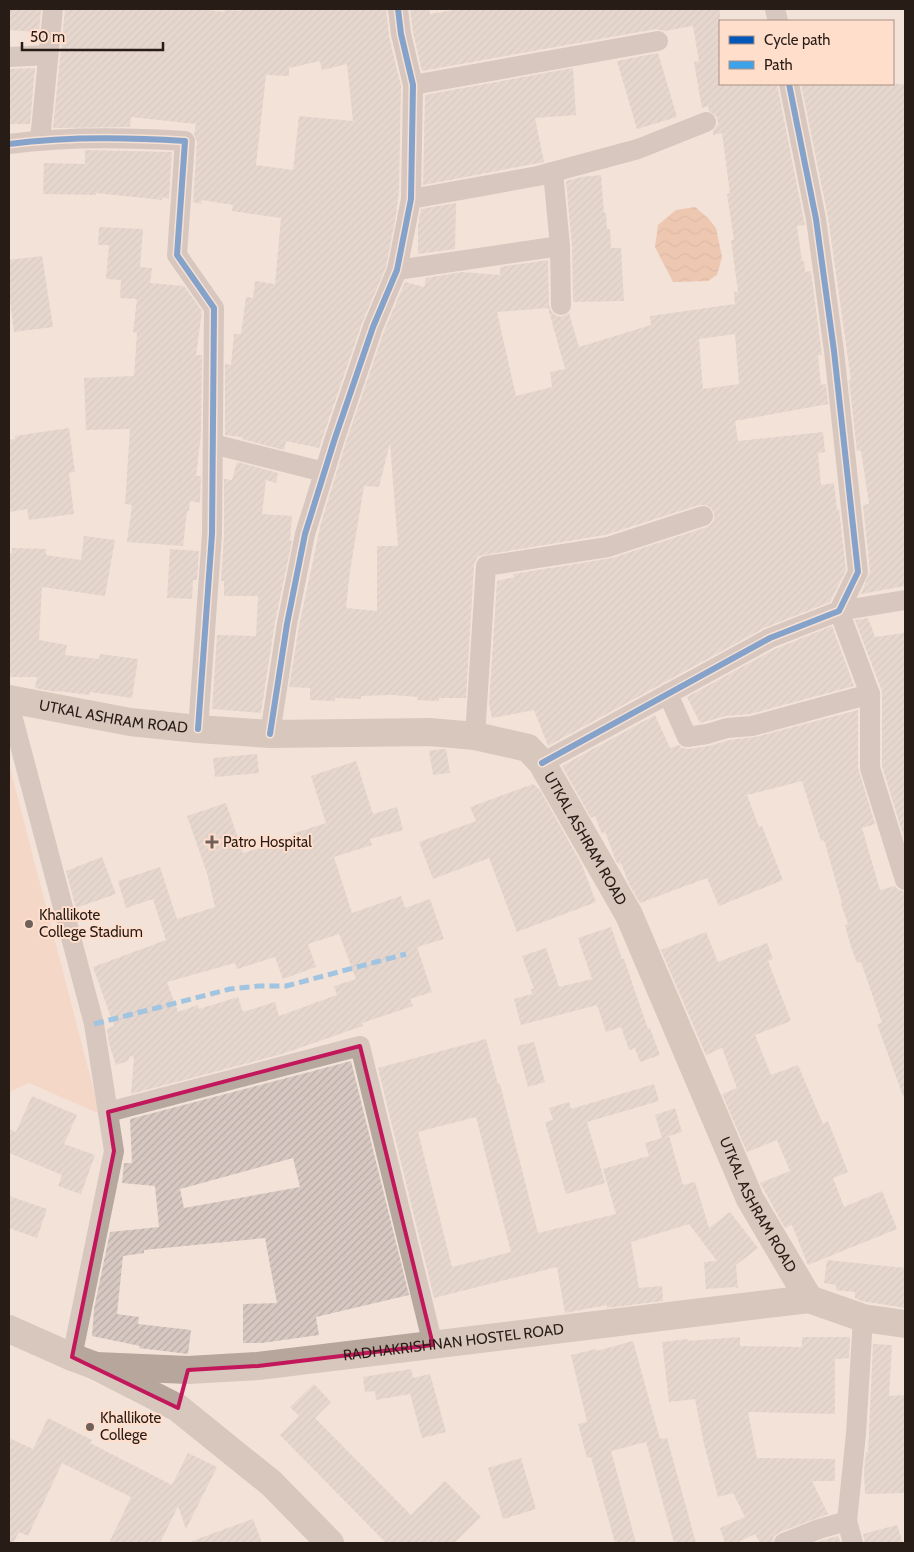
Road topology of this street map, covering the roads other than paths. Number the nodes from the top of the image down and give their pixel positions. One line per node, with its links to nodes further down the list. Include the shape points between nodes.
1 (53, 9): 4 (street)
2 (398, 9): 6 (street)
3 (658, 41): 6 (street)
4 (48, 55): 5 (street); 9 (street)
5 (9, 57)
6 (413, 85): 12 (street)
7 (789, 85): 20 (street, via 816,219 858,572)
8 (706, 122): 11 (street, via 638,149)
9 (40, 140): 10 (street); 16 (street, via 123,137 185,141 177,255 214,308)
10 (9, 144)
11 (553, 172): 12 (street); 13 (street)
12 (411, 199): 14 (street)
13 (560, 246): 14 (street); 15 (street)
14 (398, 270): 17 (street, via 373,327)
15 (561, 305)
16 (213, 444): 17 (street); 25 (street, via 212,534)
17 (324, 472): 26 (street, via 303,543)
18 (703, 516): 27 (street, via 608,546 486,566)
19 (905, 600): 20 (street)
20 (839, 611): 21 (street, via 770,638); 22 (street)
21 (668, 694): 22 (street, via 687,736 752,726); 28 (street)
22 (870, 694): 29 (street, via 870,768)
23 (9, 699): 25 (main road, UTKAL ASHRAM ROAD, via 130,722)
24 (9, 706): 30 (street, via 94,1024)
25 (198, 729): 26 (main road, UTKAL ASHRAM ROAD)
26 (270, 734): 27 (main road, UTKAL ASHRAM ROAD, via 430,732)
27 (475, 736): 28 (main road, UTKAL ASHRAM ROAD, via 528,748)
28 (542, 763): 31 (main road, UTKAL ASHRAM ROAD, via 629,915 750,1199)
29 (905, 880)
30 (108, 1112): 36 (street, via 360,1046); 37 (street, via 114,1151)
31 (809, 1299): 32 (main road); 36 (main road, RADHAKRISHNAN HOSTEL ROAD)
32 (854, 1310): 33 (main road); 34 (main road); 40 (street, via 856,1434)
33 (905, 1315)
34 (905, 1324)
35 (9, 1329): 37 (main road)
36 (433, 1345): 38 (main road, RADHAKRISHNAN HOSTEL ROAD, via 258,1366)
37 (84, 1362): 38 (main road, RADHAKRISHNAN HOSTEL ROAD); 39 (main road)
38 (188, 1370): 39 (main road)
39 (178, 1408): 41 (main road, via 271,1483)
40 (847, 1521): 42 (street); 43 (street)
41 (330, 1543)
42 (784, 1543)
43 (853, 1543)

